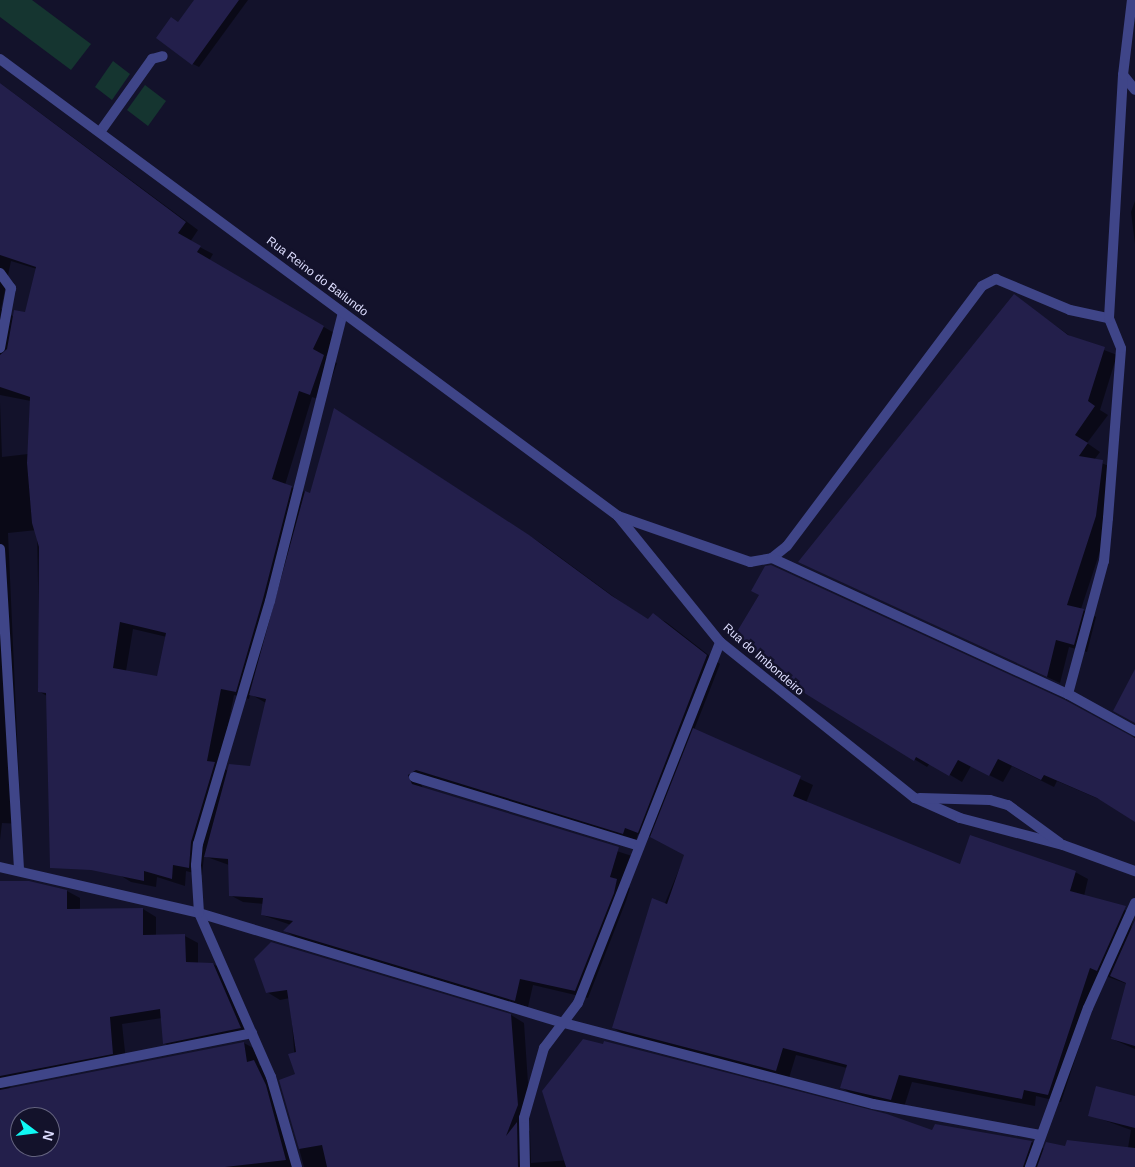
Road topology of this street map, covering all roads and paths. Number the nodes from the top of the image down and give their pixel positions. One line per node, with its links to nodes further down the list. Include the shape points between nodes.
1 (1132, 0): 4 (street)
2 (163, 56): 6 (street, via 152,59)
3 (0, 60): 6 (street, Rua Reino do Bailundo)
4 (1123, 75): 5 (street); 9 (street)
5 (1135, 90)
6 (100, 132): 8 (street, Rua Reino do Bailundo)
7 (0, 273): 10 (street, via 11,288)
8 (343, 313): 11 (street, Rua Reino do Bailundo); 25 (street, via 270,601 198,844)
9 (1109, 318): 13 (street, via 1070,310 996,279 982,286 788,546); 15 (street, via 1121,348 1104,561)
10 (0, 348)
11 (618, 516): 13 (street, via 750,562); 14 (street, Rua do Imbondeiro)
12 (0, 549): 22 (street)
13 (772, 558): 15 (street)
14 (720, 642): 18 (street, Rua do Imbondeiro); 20 (street)
15 (1068, 694): 16 (street)
16 (1135, 732)
17 (414, 777): 20 (street)
18 (916, 798): 19 (street, Rua do Imbondeiro, via 960,818); 19 (street, via 999,802)
19 (1063, 845): 23 (street)
20 (639, 846): 26 (street, via 578,1002)
21 (0, 867): 22 (street)
22 (19, 870): 25 (street)
23 (1135, 871)
24 (1135, 903): 29 (street, via 1088,1008)
25 (199, 913): 26 (street); 27 (street)
26 (564, 1023): 29 (street, via 873,1104); 31 (street, via 544,1048 529,1092 524,1118)
27 (252, 1033): 28 (street); 30 (street, via 271,1078)
28 (0, 1083)
29 (1040, 1135): 32 (street)
30 (297, 1167)
31 (525, 1167)
32 (1030, 1167)

